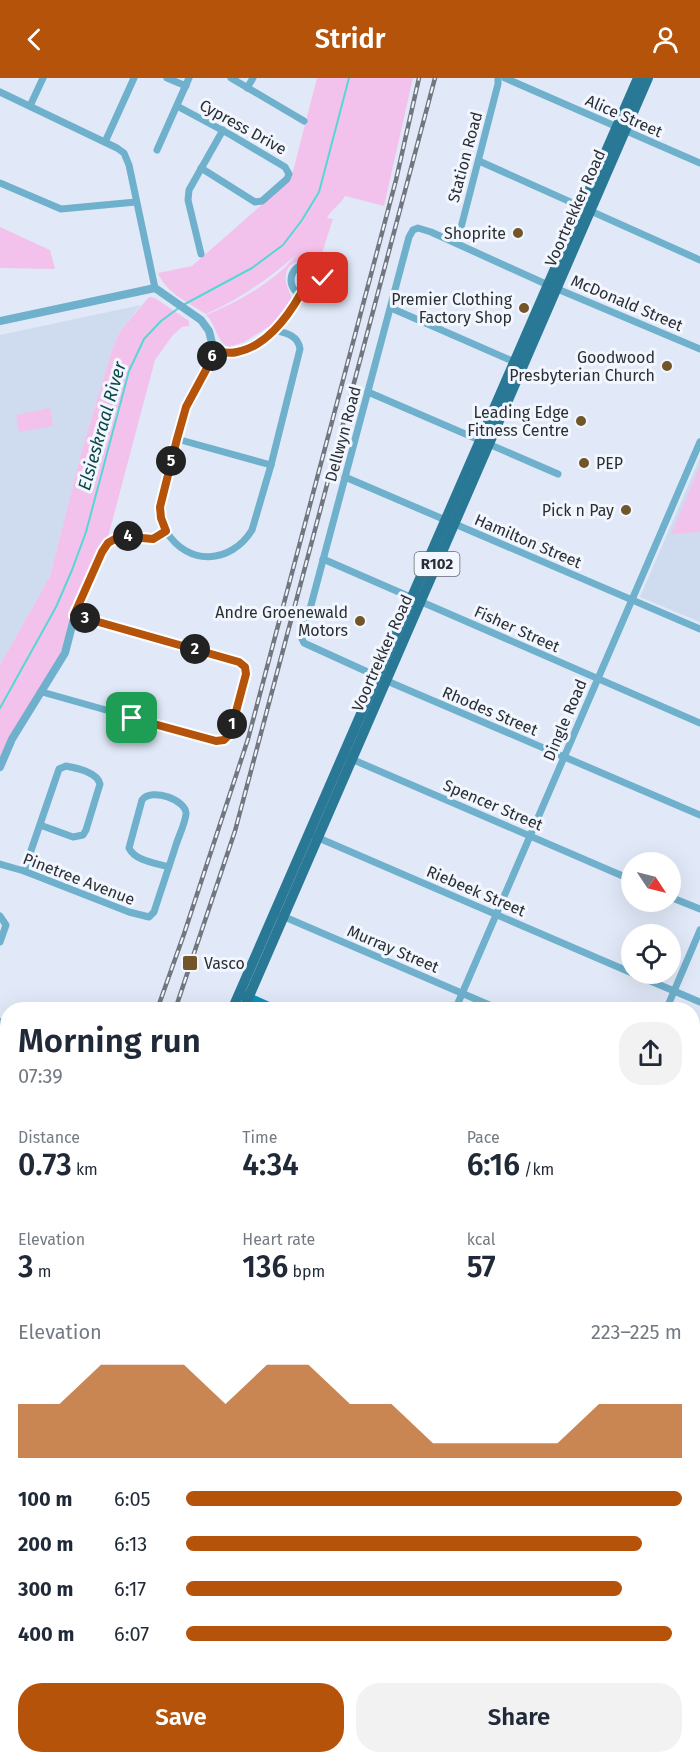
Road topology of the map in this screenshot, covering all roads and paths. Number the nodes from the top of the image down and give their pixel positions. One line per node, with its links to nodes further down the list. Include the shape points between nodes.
1 (43, 78): 14 (street)
2 (134, 78): 19 (street)
3 (167, 78): 11 (street)
4 (189, 78): 11 (street)
5 (231, 78): 12 (street)
6 (253, 78): 12 (street)
7 (498, 78): 21 (street, Station Road)
8 (505, 78): 17 (street, Alice Street)
9 (638, 78): 17 (main road, Voortrekker Road / R102)
10 (648, 78): 17 (main road, Voortrekker Road / R102)
11 (186, 86): 15 (street)
12 (247, 88): 16 (street)
13 (0, 92): 14 (street)
14 (30, 106): 19 (street)
15 (177, 106): 18 (street, Cypress Drive); 20 (street)
16 (304, 121)
17 (621, 129): 22 (street, Alice Street); 26 (main road, Voortrekker Road / R102)
18 (223, 130): 23 (street); 23 (street, Cypress Drive, via 285,166 289,177 262,201 255,202)
19 (105, 142): 25 (street, via 127,158)
20 (157, 150)
21 (478, 161): 26 (street); 28 (street, Station Road)
22 (700, 163)
23 (201, 168): 29 (street, via 188,195)
24 (0, 183): 25 (street, via 61,209)
25 (136, 202): 32 (street)
26 (586, 209): 30 (street); 31 (main road, Voortrekker Road / R102)
27 (411, 231): 28 (street, McDonald Street, via 423,229); 34 (street, Dellwyn Road)
28 (457, 243): 31 (street, McDonald Street)
29 (201, 254)
30 (700, 260)
31 (553, 286): 37 (street, McDonald Street); 39 (main road, Voortrekker Road / R102)
32 (154, 288): 35 (street); 38 (street, via 198,318 209,331)
33 (300, 295): 33 (street, via 292,286 292,274 300,265 312,265 321,272 321,288 314,295); 36 (street)
34 (391, 308): 39 (street); 40 (street, Dellwyn Road)
35 (0, 321)
36 (273, 330): 38 (street, via 240,352); 44 (street, via 294,337 300,349)
37 (700, 349)
38 (213, 351): 41 (street, via 186,407)
39 (519, 363): 43 (main road, Voortrekker Road / R102)
40 (368, 392): 43 (street); 46 (street, Dellwyn Road)
41 (177, 439): 44 (street); 48 (street, via 160,507)
42 (700, 442): 51 (street, Dingle Road)
43 (484, 443): 45 (street); 47 (main road, Voortrekker Road / R102)
44 (271, 465): 48 (street, via 252,530 240,546 220,556 202,557 181,548)
45 (558, 474)
46 (345, 477): 47 (street, Hamilton Street); 49 (street, Dellwyn Road)
47 (450, 522): 50 (main road, Voortrekker Road / R102); 51 (street, Hamilton Street)
48 (166, 531): 52 (street, via 153,539 120,536 108,543)
49 (323, 559): 50 (street, Fisher Street); 54 (street, Dellwyn Road, via 302,637)
50 (416, 600): 55 (main road, Voortrekker Road / R102); 56 (street, Fisher Street)
51 (633, 601): 53 (street, Hamilton Street); 56 (street, Dingle Road)
52 (74, 615): 57 (street, via 66,650); 57 (street, via 239,662 246,674 230,734 216,741)
53 (700, 629)
54 (304, 643): 55 (street, Rhodes Street)
55 (382, 679): 59 (main road, Voortrekker Road / R102); 60 (street, Rhodes Street)
56 (597, 679): 58 (street, Fisher Street); 60 (street, Dingle Road)
57 (42, 692): 61 (street, via 12,739)
58 (700, 723)
59 (348, 757): 64 (main road, Voortrekker Road / R102); 65 (street, Spencer Street)
60 (564, 757): 62 (street, Rhodes Street); 65 (street, Dingle Road)
61 (0, 767)
62 (700, 815)
63 (40, 825): 63 (street, via 60,767 72,767 98,778 100,784 83,835 74,837); 68 (street)
64 (313, 836): 72 (main road, Voortrekker Road / R102); 73 (street, Riebeek Street)
65 (530, 836): 69 (street, Spencer Street); 73 (street, Dingle Road)
66 (0, 864): 68 (street, Pinetree Avenue)
67 (169, 867): 67 (street, via 138,858 129,848 142,801 151,794 178,801 186,811); 68 (street, Pinetree Avenue, via 149,917)
68 (24, 871)
69 (621, 875)
70 (681, 901): 71 (street)
71 (700, 909)
72 (279, 914): 80 (street, Murray Street); 81 (main road, Voortrekker Road / R102)
73 (496, 914): 77 (street, Riebeek Street); 80 (street, Dingle Road)
74 (0, 916): 76 (street, via 6,925)
75 (700, 930): 79 (street)
76 (0, 942)
77 (621, 968)
78 (658, 984): 79 (street, Riebeek Street)
79 (674, 991): 84 (street); 85 (street, Riebeek Street)
80 (462, 992): 82 (street, Dingle Road); 83 (street, Murray Street)
81 (243, 1002)
82 (458, 1002)
83 (484, 1002)
84 (669, 1002)
85 (700, 1002)

